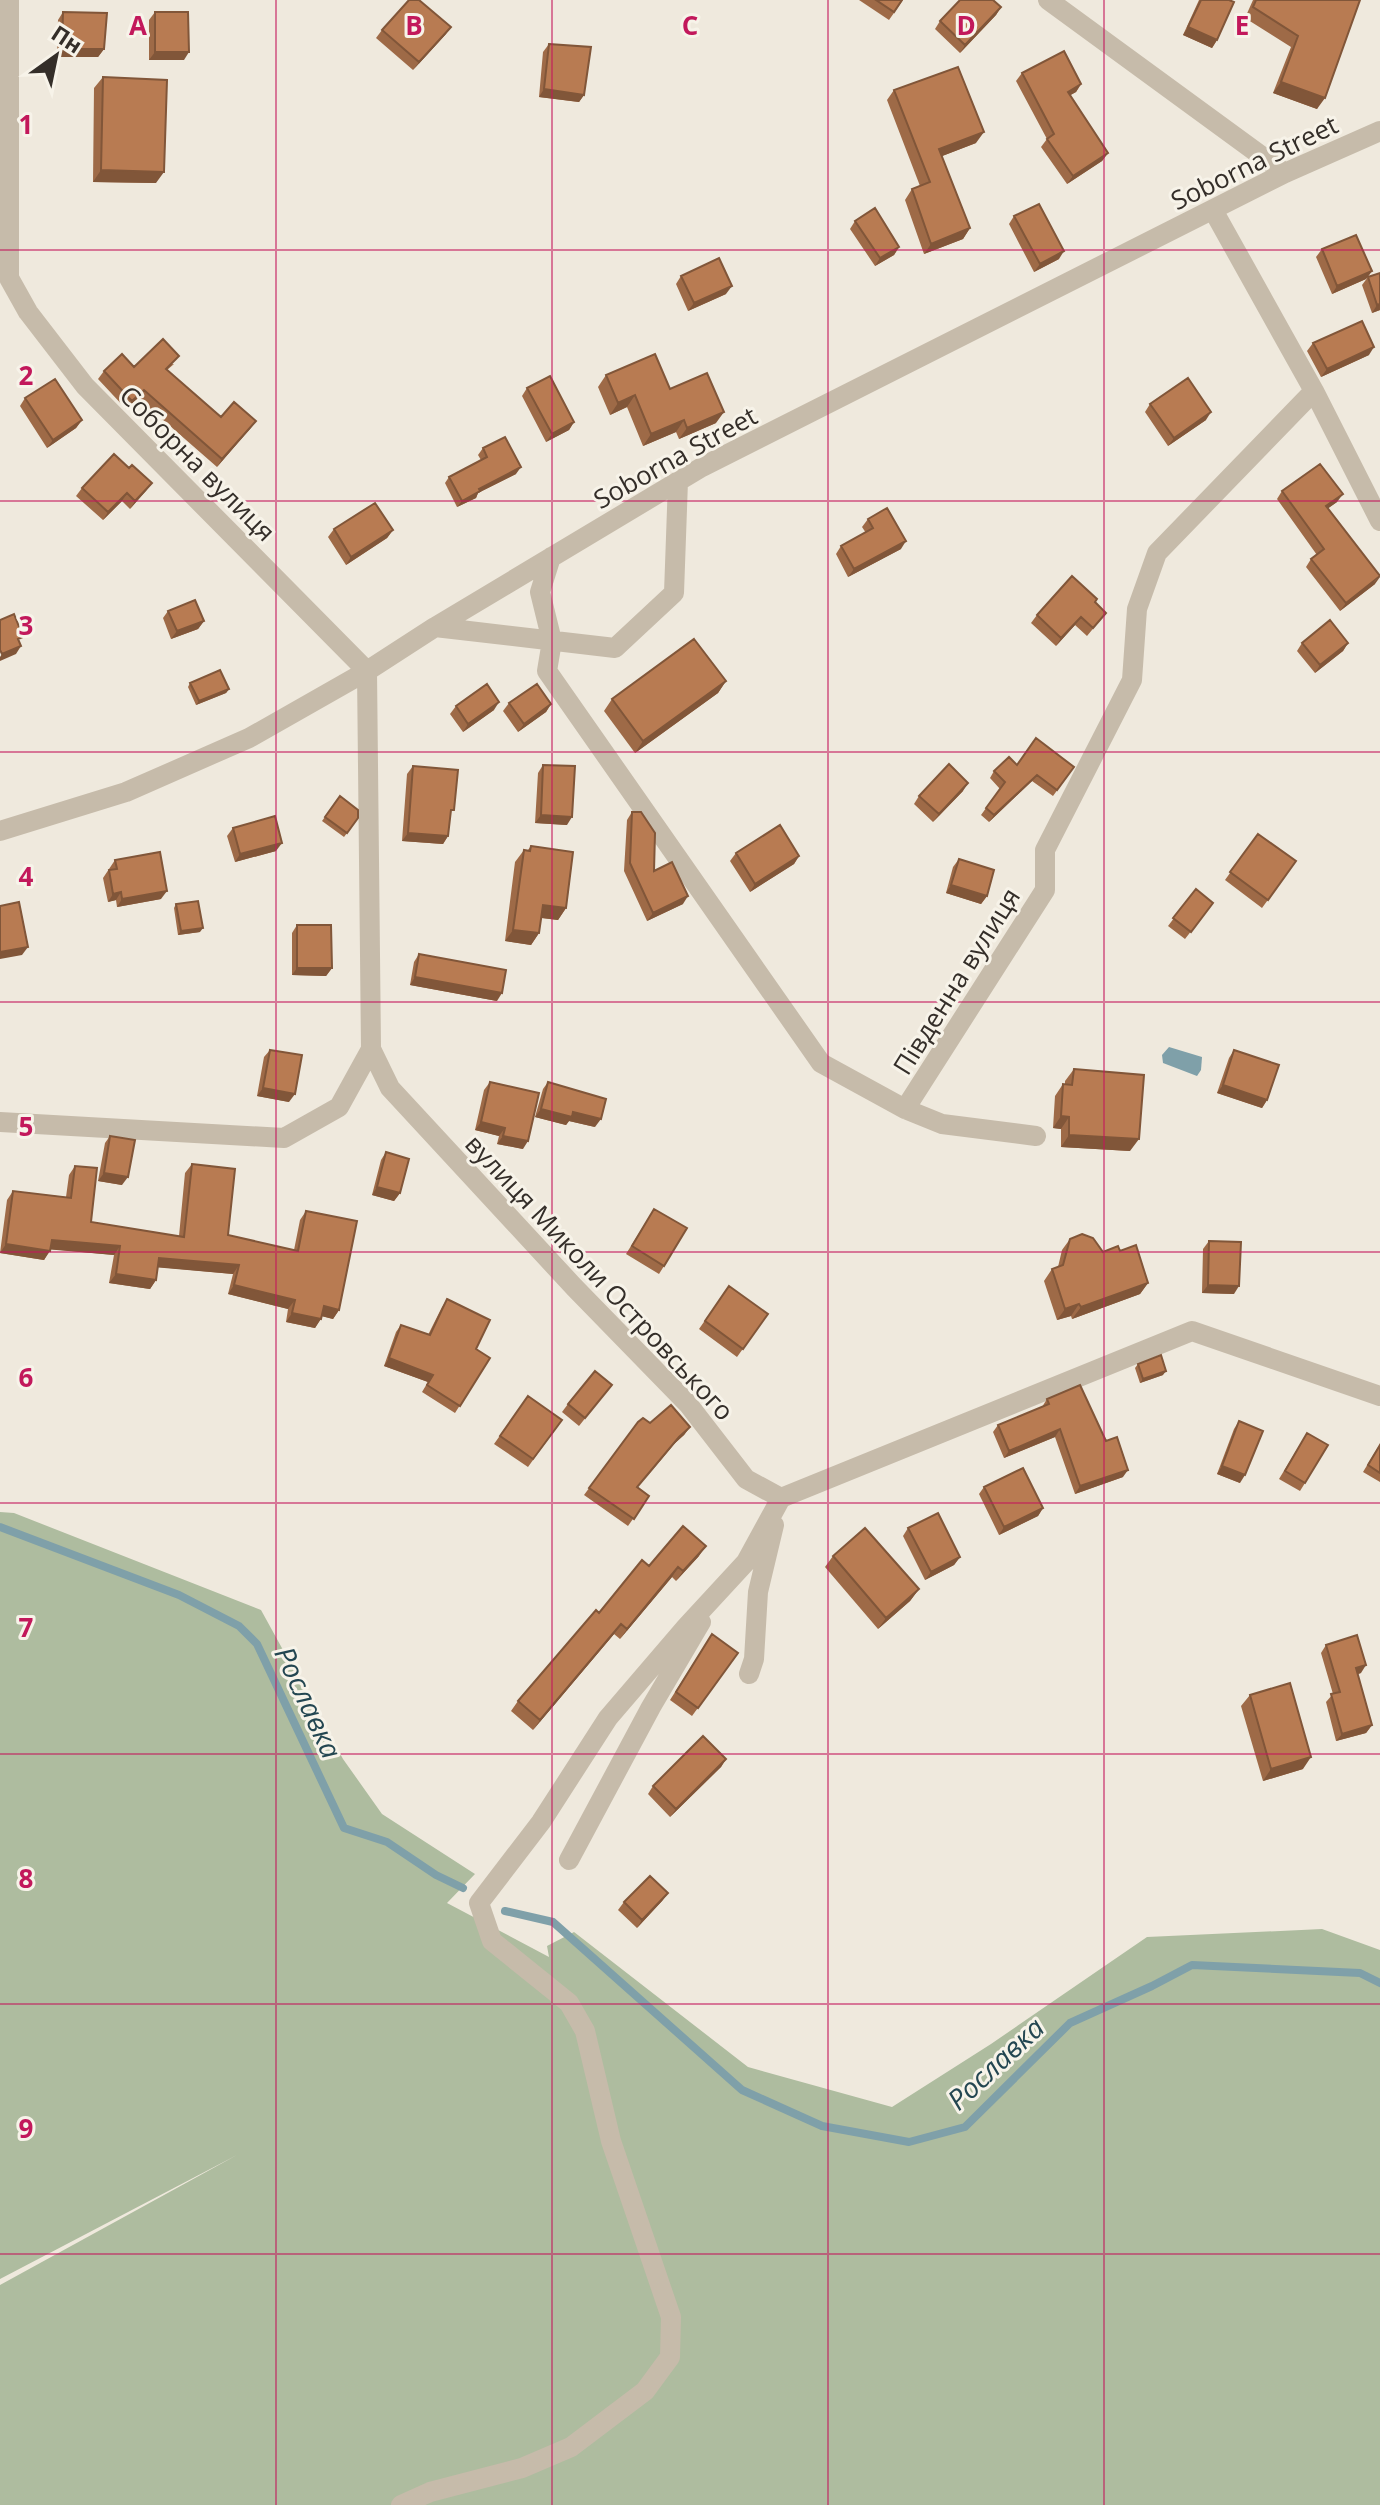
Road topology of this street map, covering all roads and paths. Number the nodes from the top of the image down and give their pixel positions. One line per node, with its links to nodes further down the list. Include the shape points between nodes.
1 (9, 0): 3 (street)
2 (1048, 0): 5 (street)
3 (4, 30): 7 (street)
4 (1380, 131): 5 (street, Soborna Street)
5 (1285, 173): 6 (street, Soborna Street)
6 (1213, 210): 8 (street); 9 (street, Soborna Street)
7 (5, 281): 14 (street, Соборна вулиця, via 85,386)
8 (1314, 391): 10 (street); 17 (street, Південна вулиця, via 1157,553 1137,609 1132,680 1045,850 1045,890)
9 (678, 481): 11 (street, Soborna Street); 13 (street, via 674,593 615,648)
10 (1380, 521)
11 (551, 557): 12 (street, Soborna Street); 13 (street, via 540,592)
12 (435, 627): 13 (street); 14 (street, Soborna Street)
13 (552, 641): 17 (street, via 547,671 821,1063)
14 (367, 671): 15 (street, Soborna Street, via 249,738 140,786); 16 (street)
15 (0, 831)
16 (371, 1049): 18 (street, via 339,1107 284,1138); 21 (street, вулиця Миколи Островського, via 390,1088 688,1404 746,1479)
17 (905, 1109): 19 (street, via 942,1124)
18 (0, 1122)
19 (1036, 1136)
20 (1380, 1396): 21 (street, via 1192,1331)
21 (781, 1498): 22 (street, via 746,1562); 23 (street, via 758,1592)
22 (713, 1597): 24 (street); 25 (street, via 608,1718 541,1822 479,1903 492,1941 569,2003 585,2031 611,2141 671,2317 670,2357 645,2391 571,2447 522,2468)
23 (749, 1674)
24 (569, 1860)
25 (401, 2505)

